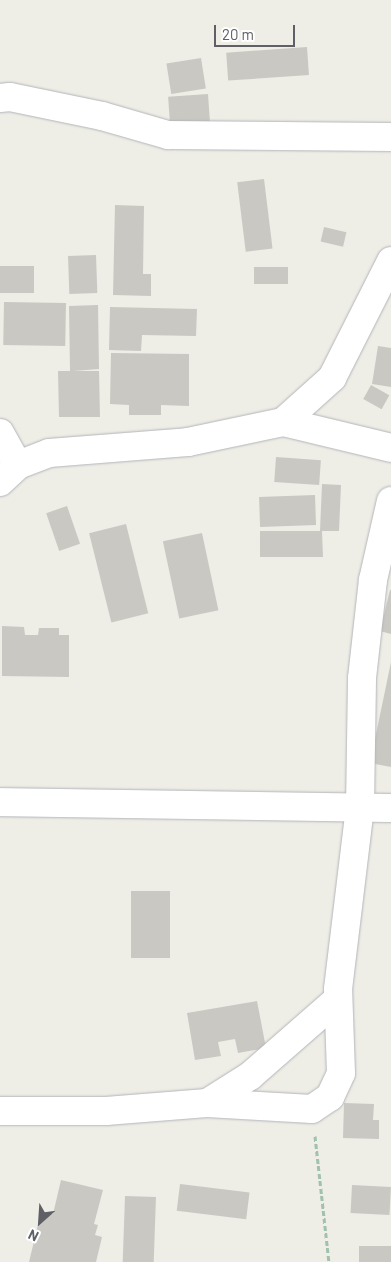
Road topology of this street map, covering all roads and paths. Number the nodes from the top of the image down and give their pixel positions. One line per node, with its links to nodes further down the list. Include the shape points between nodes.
1 (0, 98): 2 (street, via 10,97 102,116 168,135)
2 (391, 137)
3 (391, 261): 4 (street, via 332,378)
4 (283, 422): 6 (street); 7 (street, via 188,442 49,453)
5 (0, 433): 7 (street)
6 (391, 448)
7 (9, 473)
8 (391, 501): 10 (street, via 373,580 363,668)
9 (0, 802): 10 (street)
10 (360, 807): 11 (street); 12 (street)
11 (391, 808)
12 (338, 999): 13 (street, via 250,1076); 14 (street, via 341,1073 330,1097)
13 (208, 1103): 14 (street); 15 (street, via 106,1111)
14 (312, 1109): 16 (path)
15 (0, 1111)
16 (329, 1262)

